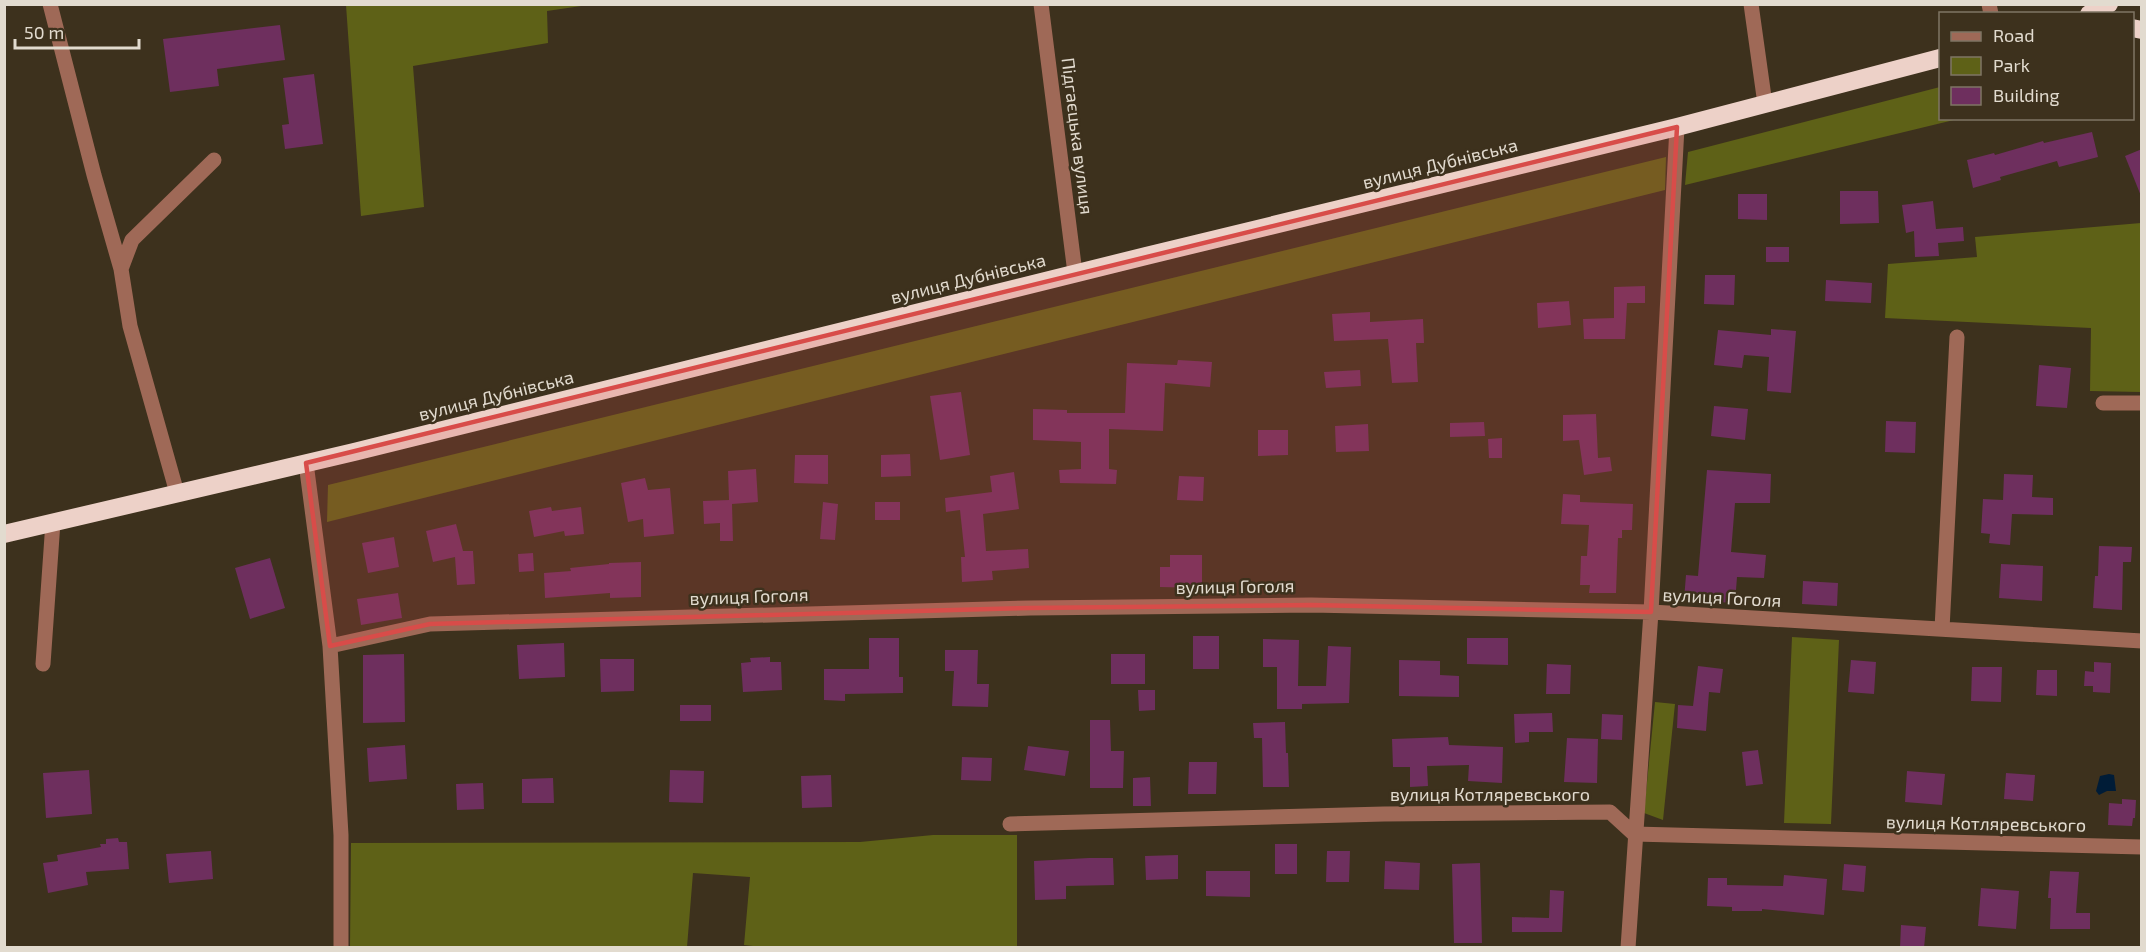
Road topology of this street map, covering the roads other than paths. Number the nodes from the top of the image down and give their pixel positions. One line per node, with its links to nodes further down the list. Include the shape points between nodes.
1 (50, 4): 10 (street)
2 (1041, 4): 11 (street, Підгаєцька вулиця)
3 (1751, 4): 7 (street)
4 (2109, 4): 5 (highway)
5 (2093, 12)
6 (1939, 59): 7 (highway, вулиця Дубнівська)
7 (1765, 104): 8 (highway, вулиця Дубнівська)
8 (1677, 127): 11 (highway, вулиця Дубнівська); 19 (street)
9 (214, 160): 10 (street, via 132,240)
10 (121, 269): 16 (street, via 130,326)
11 (1076, 273): 15 (highway, вулиця Дубнівська)
12 (1957, 337): 20 (street)
13 (2103, 403): 14 (street)
14 (2142, 404)
15 (306, 463): 16 (highway, вулиця Дубнівська); 22 (street)
16 (177, 493): 17 (highway, вулиця Дубнівська)
17 (54, 522): 18 (highway, вулиця Дубнівська); 23 (street)
18 (4, 534)
19 (1651, 612): 20 (street, вулиця Гоголя); 22 (street, вулиця Гоголя, via 1311,605 1006,608 430,624); 25 (street)
20 (1942, 629): 21 (street, вулиця Гоголя)
21 (2142, 640)
22 (330, 646): 27 (street, via 341,835)
23 (43, 664)
24 (1011, 824): 25 (street, вулиця Котляревського, via 1384,814 1610,813)
25 (1634, 834): 26 (street, вулиця Котляревського); 28 (street)
26 (2142, 846)
27 (341, 948)
28 (1628, 948)

